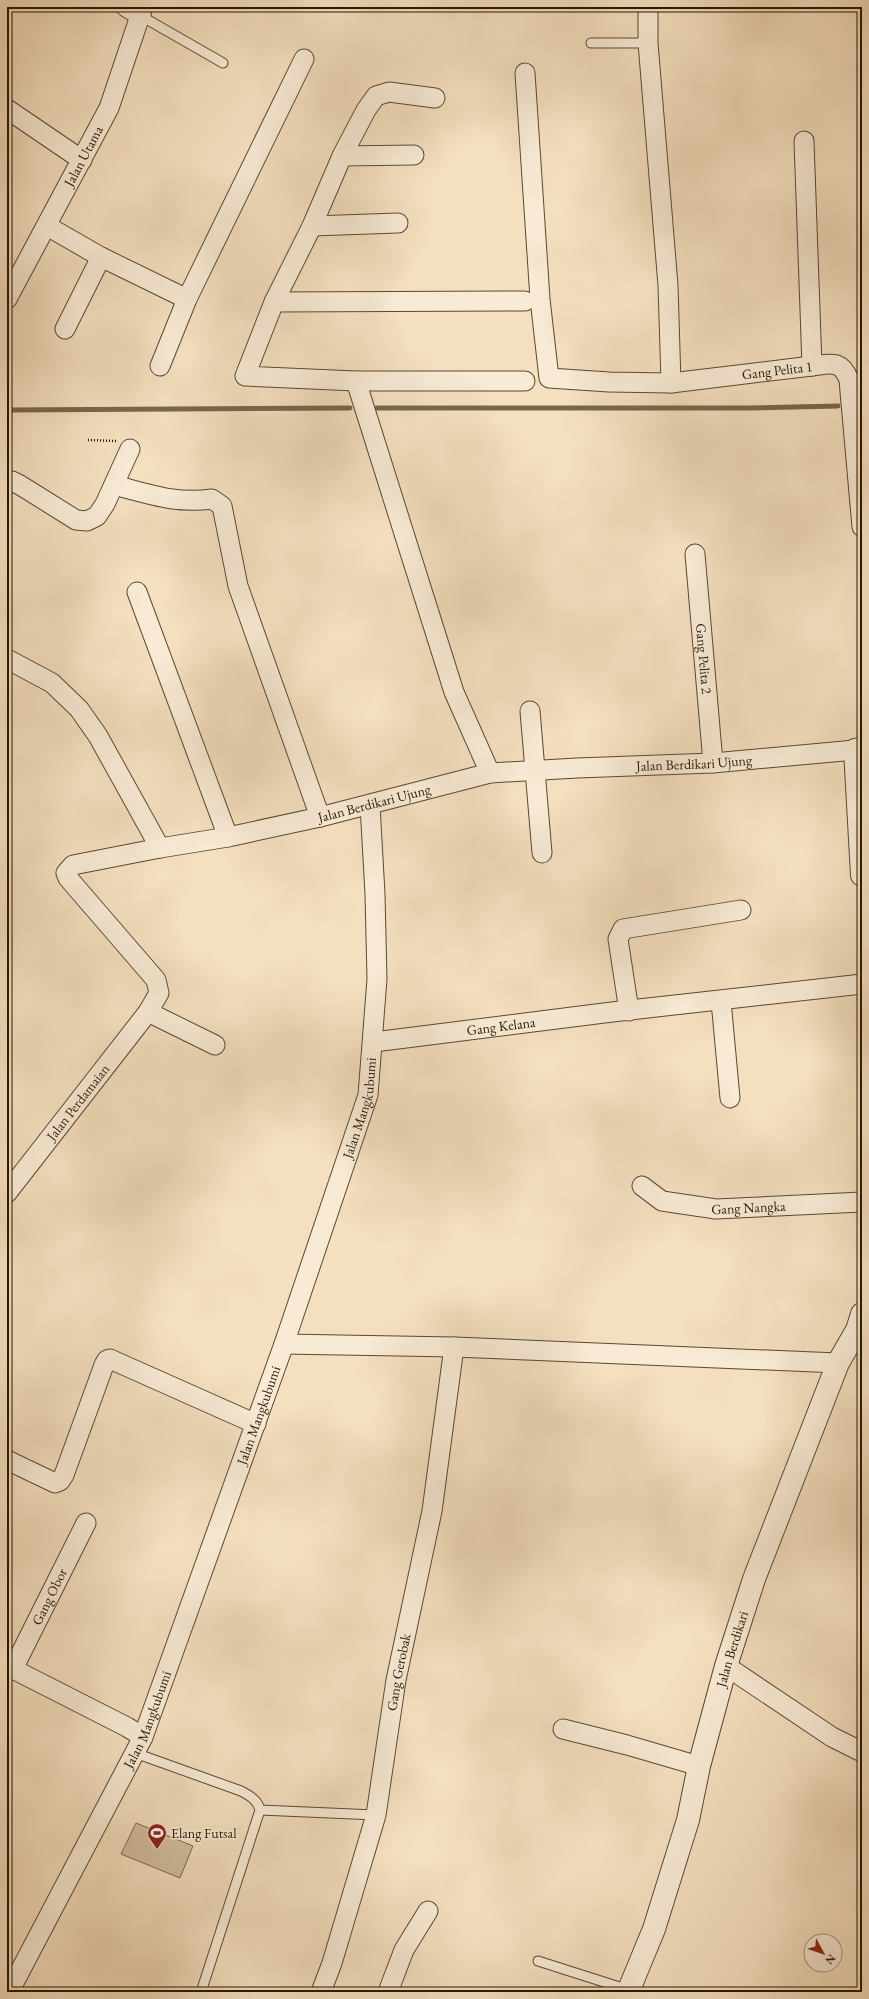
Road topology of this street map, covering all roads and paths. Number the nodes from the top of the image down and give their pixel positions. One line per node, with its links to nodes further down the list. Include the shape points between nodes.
1 (648, 7): 4 (street)
2 (136, 10): 6 (lane); 13 (street, Jalan Utama, via 109,108)
3 (591, 43): 4 (lane)
4 (648, 43): 27 (street, via 668,285)
5 (304, 59): 19 (street)
6 (223, 63)
7 (525, 73): 27 (street, Gang Pelita 1, via 540,300 549,378)
8 (435, 98): 12 (street, via 389,92 376,96)
9 (7, 109): 13 (street)
10 (804, 141): 24 (street)
11 (414, 155): 12 (street)
12 (342, 156): 16 (street)
13 (82, 160): 15 (street, Jalan Utama)
14 (398, 223): 16 (street)
15 (47, 226): 17 (street); 18 (street, Jalan Utama)
16 (312, 226): 21 (street)
17 (101, 257): 19 (street); 22 (street)
18 (10, 288)
19 (187, 299): 23 (street)
20 (525, 301): 21 (street)
21 (274, 302): 25 (street, via 245,376)
22 (65, 329)
23 (160, 366)
24 (812, 366): 27 (street, Gang Pelita 1); 32 (street, Gang Pelita 1, via 839,365 845,369 849,380)
25 (356, 381): 26 (street); 40 (street, via 454,692)
26 (525, 381)
27 (671, 383)
28 (88, 440): 29 (path, via 119,441)
29 (130, 449): 31 (street)
30 (7, 482): 31 (street, via 20,484 82,522 97,516)
31 (114, 485): 42 (street, via 172,500 212,499 222,506 238,586)
32 (862, 527)
33 (695, 554): 38 (street, Gang Pelita 2)
34 (137, 592): 43 (street)
35 (7, 659): 44 (street, via 52,683 78,709 98,736)
36 (530, 711): 39 (street)
37 (858, 749): 38 (street, Jalan Berdikari Ujung); 46 (street)
38 (714, 764): 39 (street, Jalan Berdikari Ujung)
39 (536, 770): 40 (street, Jalan Berdikari Ujung); 45 (street)
40 (490, 773): 41 (street, Jalan Berdikari Ujung)
41 (370, 805): 42 (street, Jalan Berdikari Ujung); 52 (street, Jalan Mangkubumi, via 377,979)
42 (320, 817): 43 (street, Jalan Berdikari Ujung)
43 (228, 837): 44 (street, Jalan Berdikari Ujung)
44 (160, 848): 51 (street, Jalan Berdikari Ujung, via 73,866 66,873 156,980 159,993)
45 (542, 853)
46 (862, 876)
47 (741, 910): 50 (street, via 623,929 618,939)
48 (862, 984): 49 (street, Gang Kelana)
49 (720, 1001): 50 (street, Gang Kelana); 54 (street)
50 (628, 1011): 52 (street, Gang Kelana)
51 (148, 1012): 53 (street); 56 (street, Jalan Perdamaian)
52 (374, 1042): 59 (street, Jalan Mangkubumi, via 368,1095)
53 (215, 1045)
54 (730, 1098)
55 (642, 1186): 57 (street, Gang Nangka, via 662,1201 716,1209)
56 (7, 1193)
57 (862, 1202)
58 (860, 1325): 61 (street, Jalan Berdikari)
59 (284, 1344): 60 (street); 62 (street, Jalan Mangkubumi)
60 (454, 1347): 61 (street); 72 (street, Gang Gerobak, via 432,1511 396,1680)
61 (838, 1363): 65 (street, Jalan Berdikari, via 754,1579)
62 (256, 1424): 63 (street, via 110,1359 104,1365 60,1481 55,1483); 68 (street, Jalan Mangkubumi)
63 (7, 1460)
64 (86, 1523): 66 (street, Gang Obor)
65 (726, 1666): 69 (street, via 832,1737); 70 (street, Jalan Berdikari)
66 (10, 1668): 68 (street, via 127,1727)
67 (563, 1729): 70 (street)
68 (139, 1745): 71 (lane, via 253,1797); 76 (street, Jalan Mangkubumi)
69 (862, 1752)
70 (699, 1766): 75 (street, Jalan Berdikari, via 688,1820 654,1929)
71 (260, 1810): 72 (lane); 77 (lane)
72 (376, 1815): 78 (street, Gang Gerobak)
73 (428, 1911): 79 (street, via 404,1950)
74 (538, 1961): 75 (lane)
75 (628, 1991)
76 (9, 1992)
77 (202, 1992)
78 (321, 1992)
79 (388, 1992)

